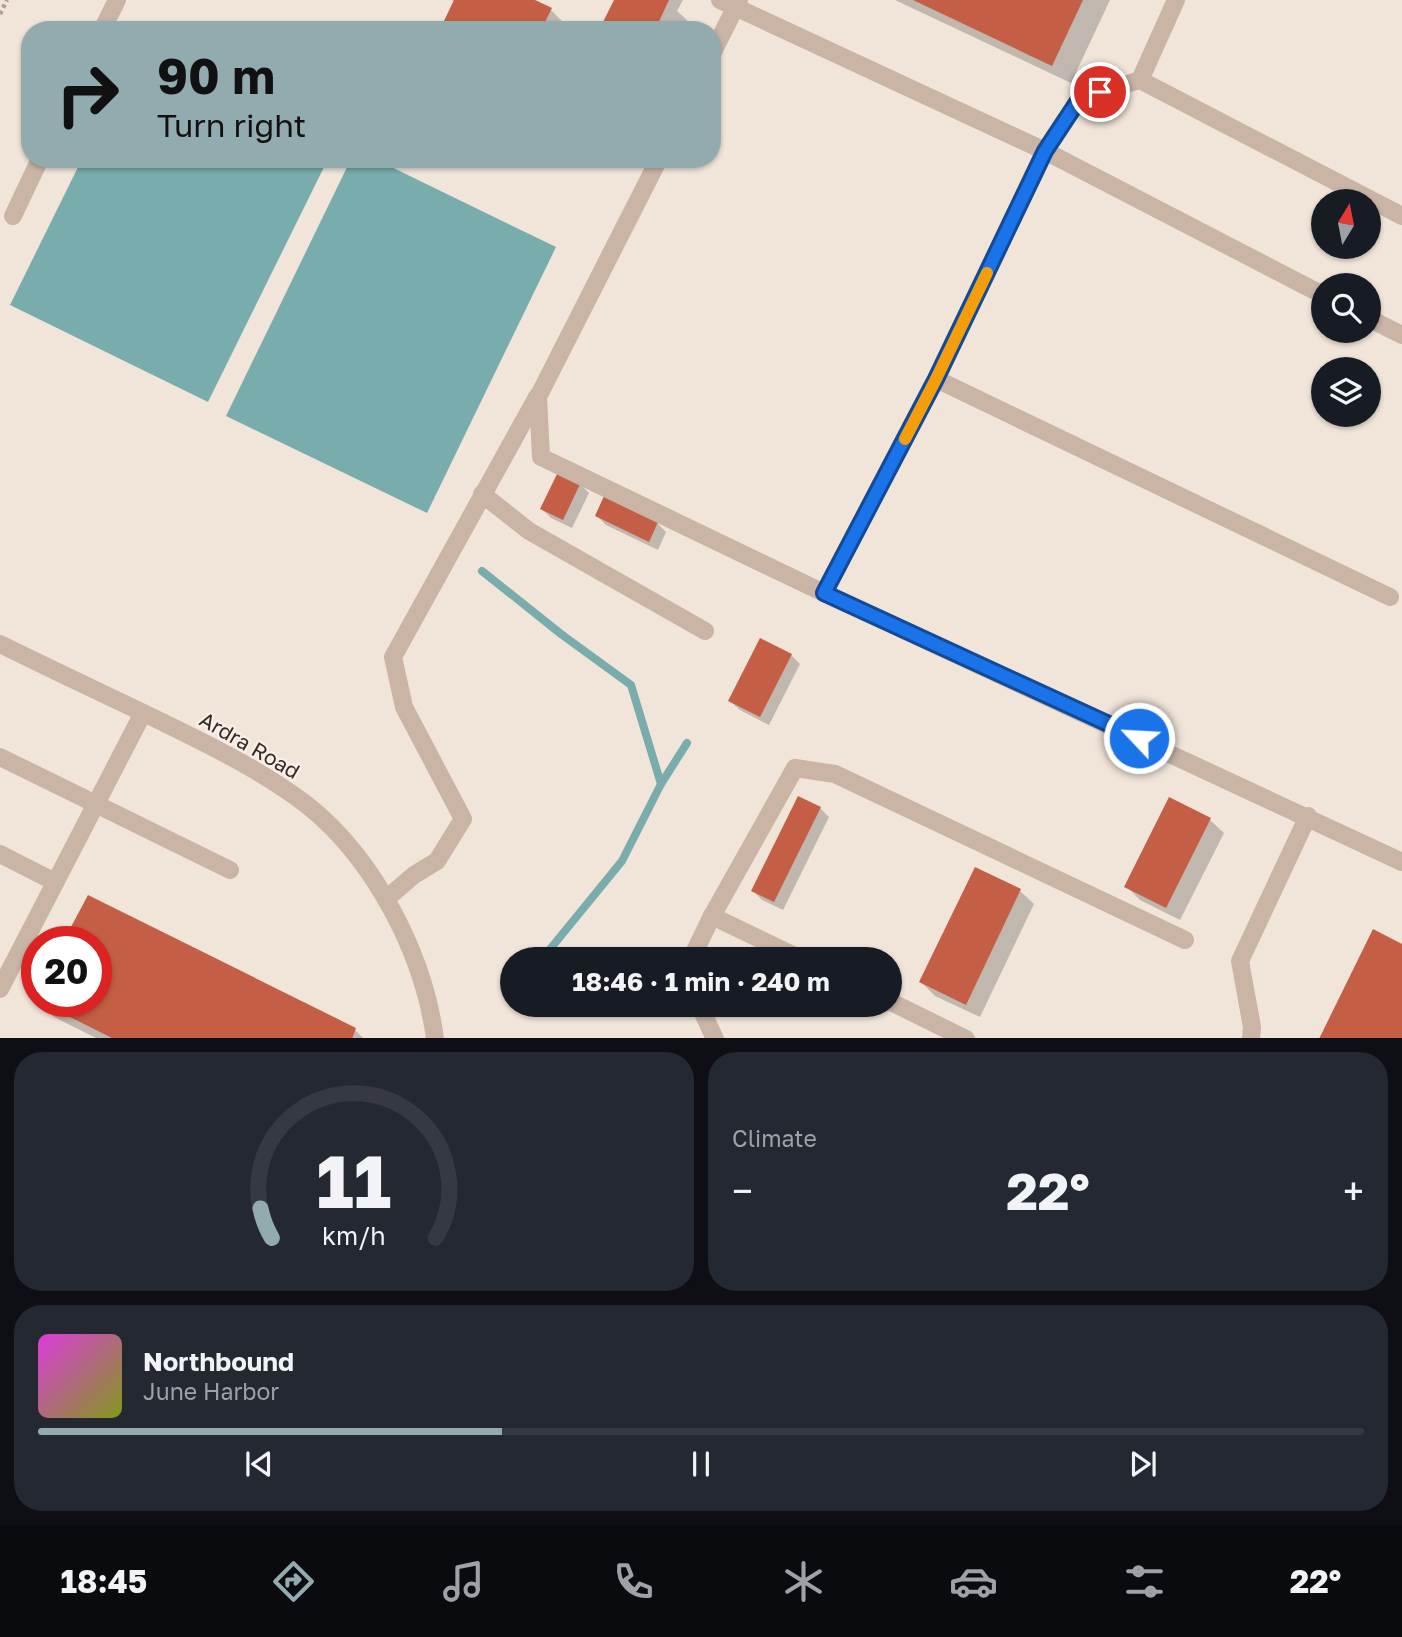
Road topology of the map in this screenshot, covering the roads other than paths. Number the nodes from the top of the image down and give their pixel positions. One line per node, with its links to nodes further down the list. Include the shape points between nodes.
1 (117, 0): 4 (street)
2 (1176, 0): 6 (street)
3 (732, 2): 5 (street); 7 (street)
4 (106, 21)
5 (721, 31)
6 (1140, 80): 7 (street, via 1080,98); 11 (street)
7 (1045, 151): 12 (street); 15 (street)
8 (36, 168): 10 (street)
9 (652, 168): 16 (street)
10 (13, 216)
11 (1402, 216)
12 (1311, 289)
13 (1381, 324): 14 (street)
14 (1402, 335)
15 (936, 379): 18 (street); 19 (street)
16 (538, 397): 17 (street); 18 (street, via 541,457)
17 (482, 494): 20 (street, via 529,531); 30 (street, via 393,657 404,707 463,819 437,861)
18 (824, 593): 25 (street)
19 (1390, 597)
20 (705, 631)
21 (0, 644): 22 (street, Ardra Road)
22 (143, 713): 24 (street); 30 (street, Ardra Road, via 265,775 309,807 349,848)
23 (0, 757): 24 (street)
24 (96, 805): 28 (street); 29 (street)
25 (1308, 817): 27 (street); 41 (street, via 1240,961)
26 (0, 854): 29 (street)
27 (1402, 862)
28 (230, 870)
29 (55, 882): 35 (street)
30 (386, 900): 38 (street, Ardra Road, via 413,955)
31 (712, 916): 32 (street, via 795,768 835,774); 33 (street); 34 (street)
32 (1185, 940)
33 (697, 947)
34 (776, 947)
35 (0, 989)
36 (902, 1007): 40 (street)
37 (705, 1017): 39 (street)
38 (434, 1030)
39 (715, 1038)
40 (966, 1038)
41 (1251, 1038)

